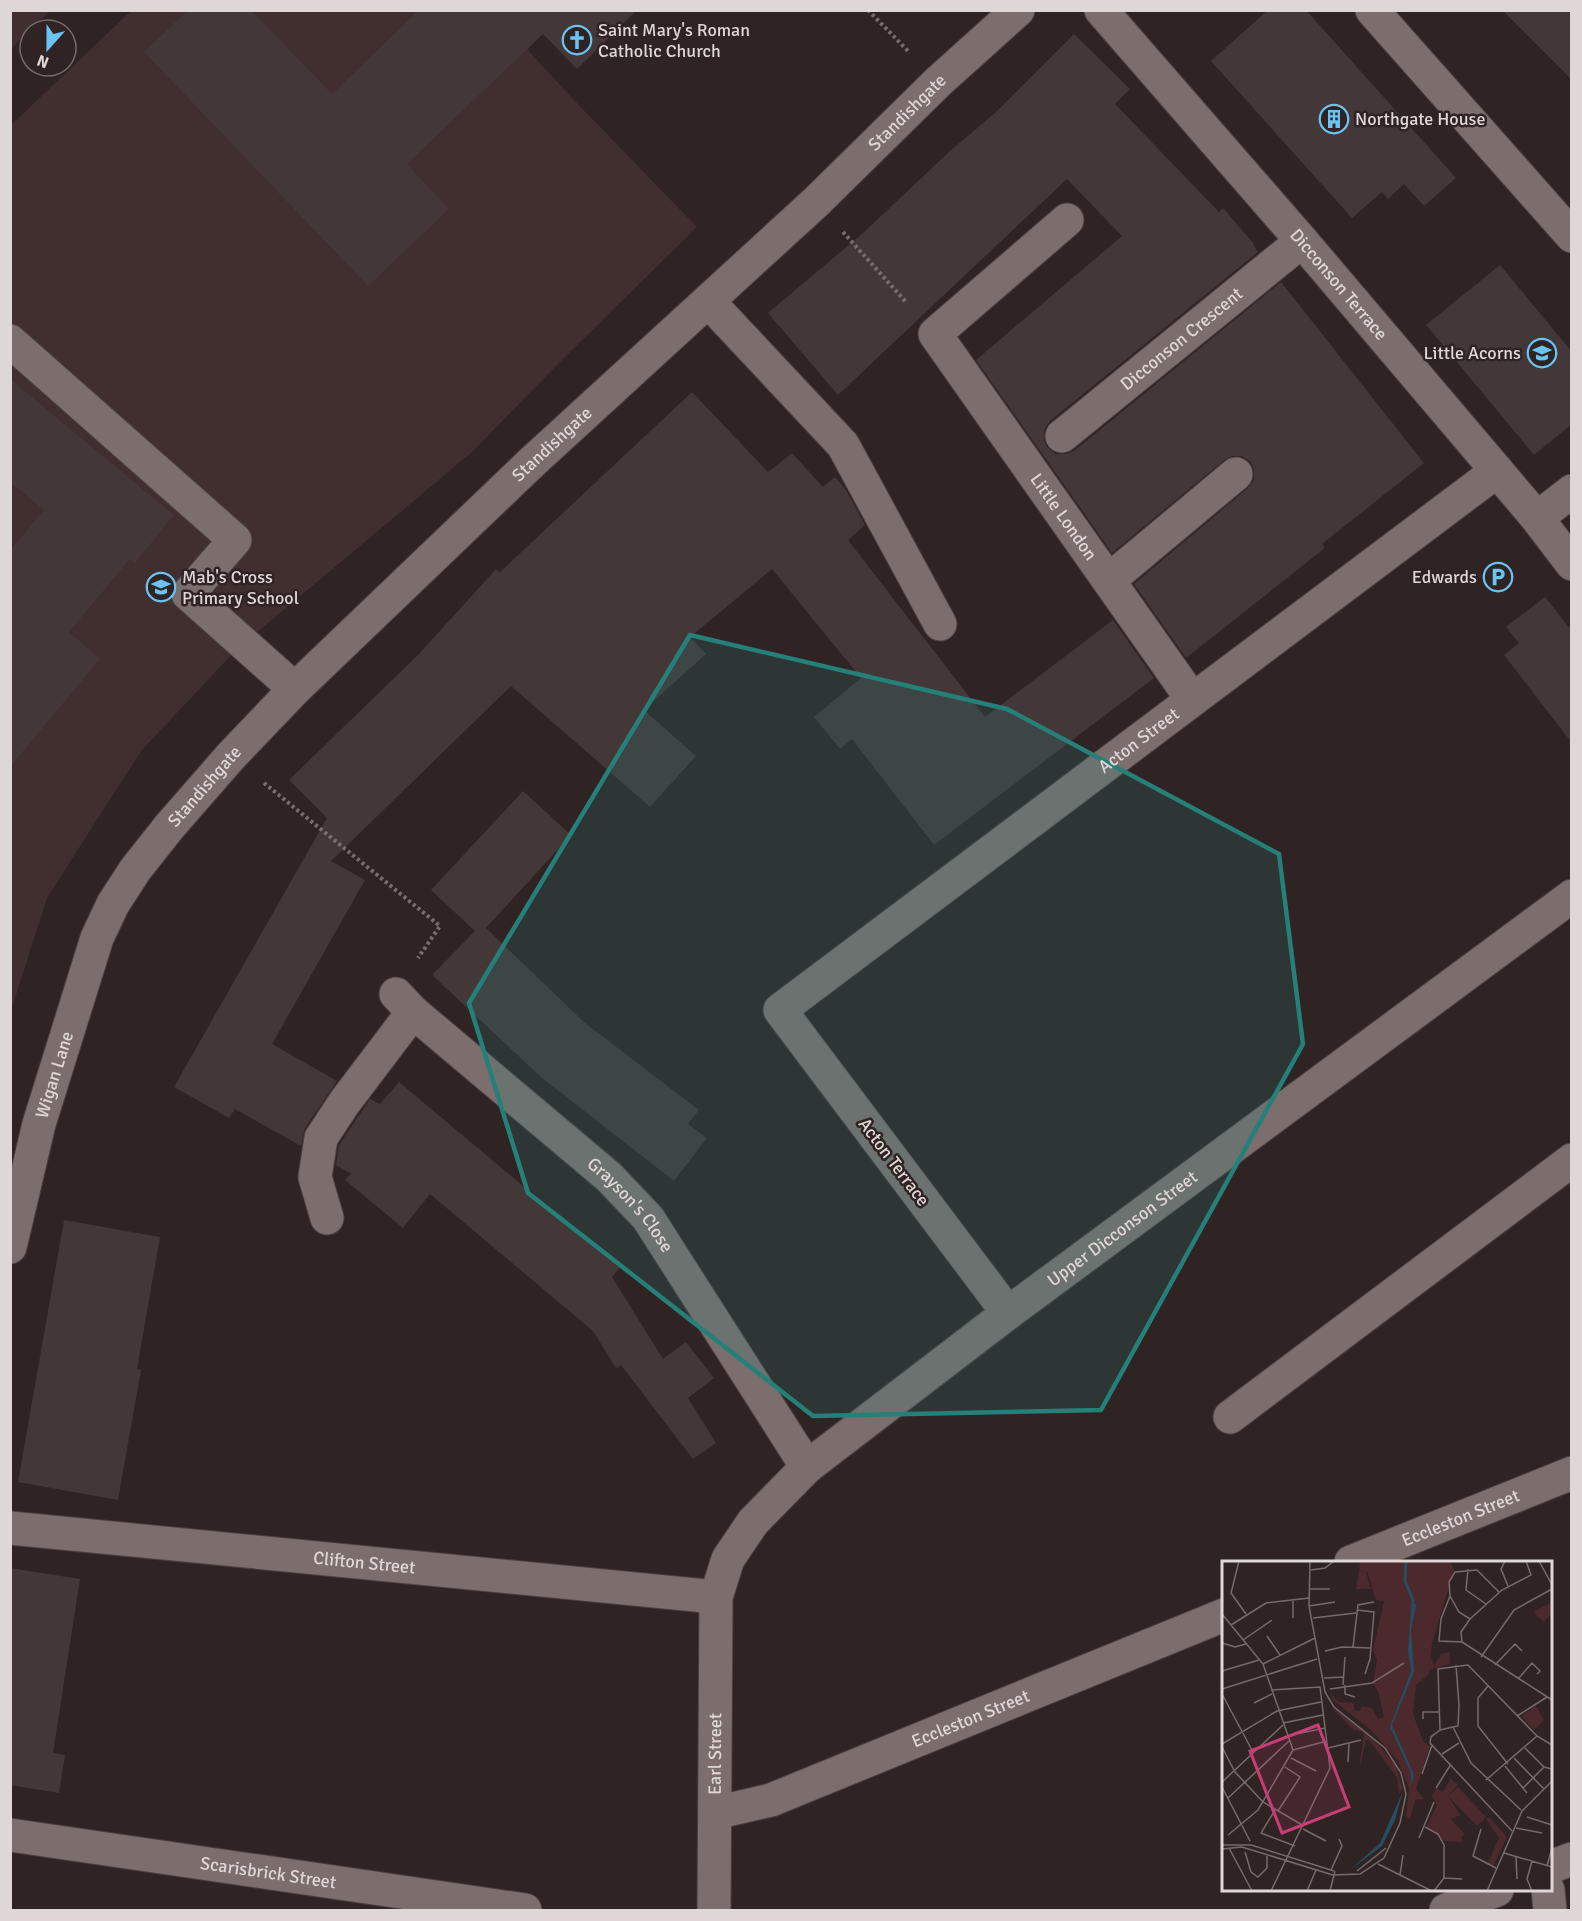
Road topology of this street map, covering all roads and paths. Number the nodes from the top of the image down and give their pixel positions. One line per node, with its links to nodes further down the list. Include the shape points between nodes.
1 (868, 10): 5 (path)
2 (1017, 10): 5 (street, Standishgate)
3 (1101, 10): 9 (street, Dicconson Terrace)
4 (1372, 10): 8 (street)
5 (938, 82): 6 (street, Standishgate)
6 (816, 202): 10 (street, Standishgate); 11 (path)
7 (1067, 220): 11 (street)
8 (1572, 236)
9 (1302, 241): 13 (street, Dicconson Crescent); 14 (street, Dicconson Terrace)
10 (708, 300): 20 (street, via 843,445); 21 (street, Standishgate)
11 (934, 334): 19 (street, Little London)
12 (10, 341): 21 (street, via 235,540 188,594)
13 (1062, 436)
14 (1497, 471): 17 (street, Dicconson Terrace); 22 (street, Acton Street)
15 (1236, 474): 19 (street)
16 (1572, 492): 17 (street)
17 (1537, 518): 18 (street, Dicconson Terrace)
18 (1572, 564)
19 (1109, 580): 22 (street, Little London)
20 (940, 624)
21 (296, 689): 23 (street, Standishgate)
22 (1192, 699): 27 (street, Acton Street)
23 (231, 756): 25 (street, Standishgate, via 162,835); 26 (path, via 440,926)
24 (1572, 896): 31 (street, Upper Dicconson Street)
25 (113, 904): 30 (street, Wigan Lane, via 97,938 39,1124)
26 (404, 1003): 29 (street, via 321,1138 315,1177); 33 (street, Grayson's Close, via 609,1177 648,1218)
27 (780, 1010): 31 (street, Acton Terrace)
28 (1572, 1160): 32 (street)
29 (327, 1218)
30 (10, 1247)
31 (1008, 1313): 33 (street, Upper Dicconson Street)
32 (1230, 1417)
33 (807, 1467): 37 (street, Upper Dicconson Street, via 753,1522 728,1559)
34 (1572, 1473): 36 (street, Eccleston Street)
35 (10, 1528): 37 (street, Clifton Street)
36 (1356, 1561)
37 (716, 1597): 39 (street, Earl Street)
38 (1222, 1616): 39 (street, Eccleston Street, via 771,1800)
39 (715, 1813): 46 (street, Earl Street)
40 (10, 1835): 45 (street, Scarisbrick Street)
41 (1572, 1859): 42 (street)
42 (1552, 1867)
43 (1495, 1891): 47 (street)
44 (1548, 1891): 48 (street)
45 (525, 1911)
46 (714, 1911)
47 (1446, 1911)
48 (1550, 1911)

